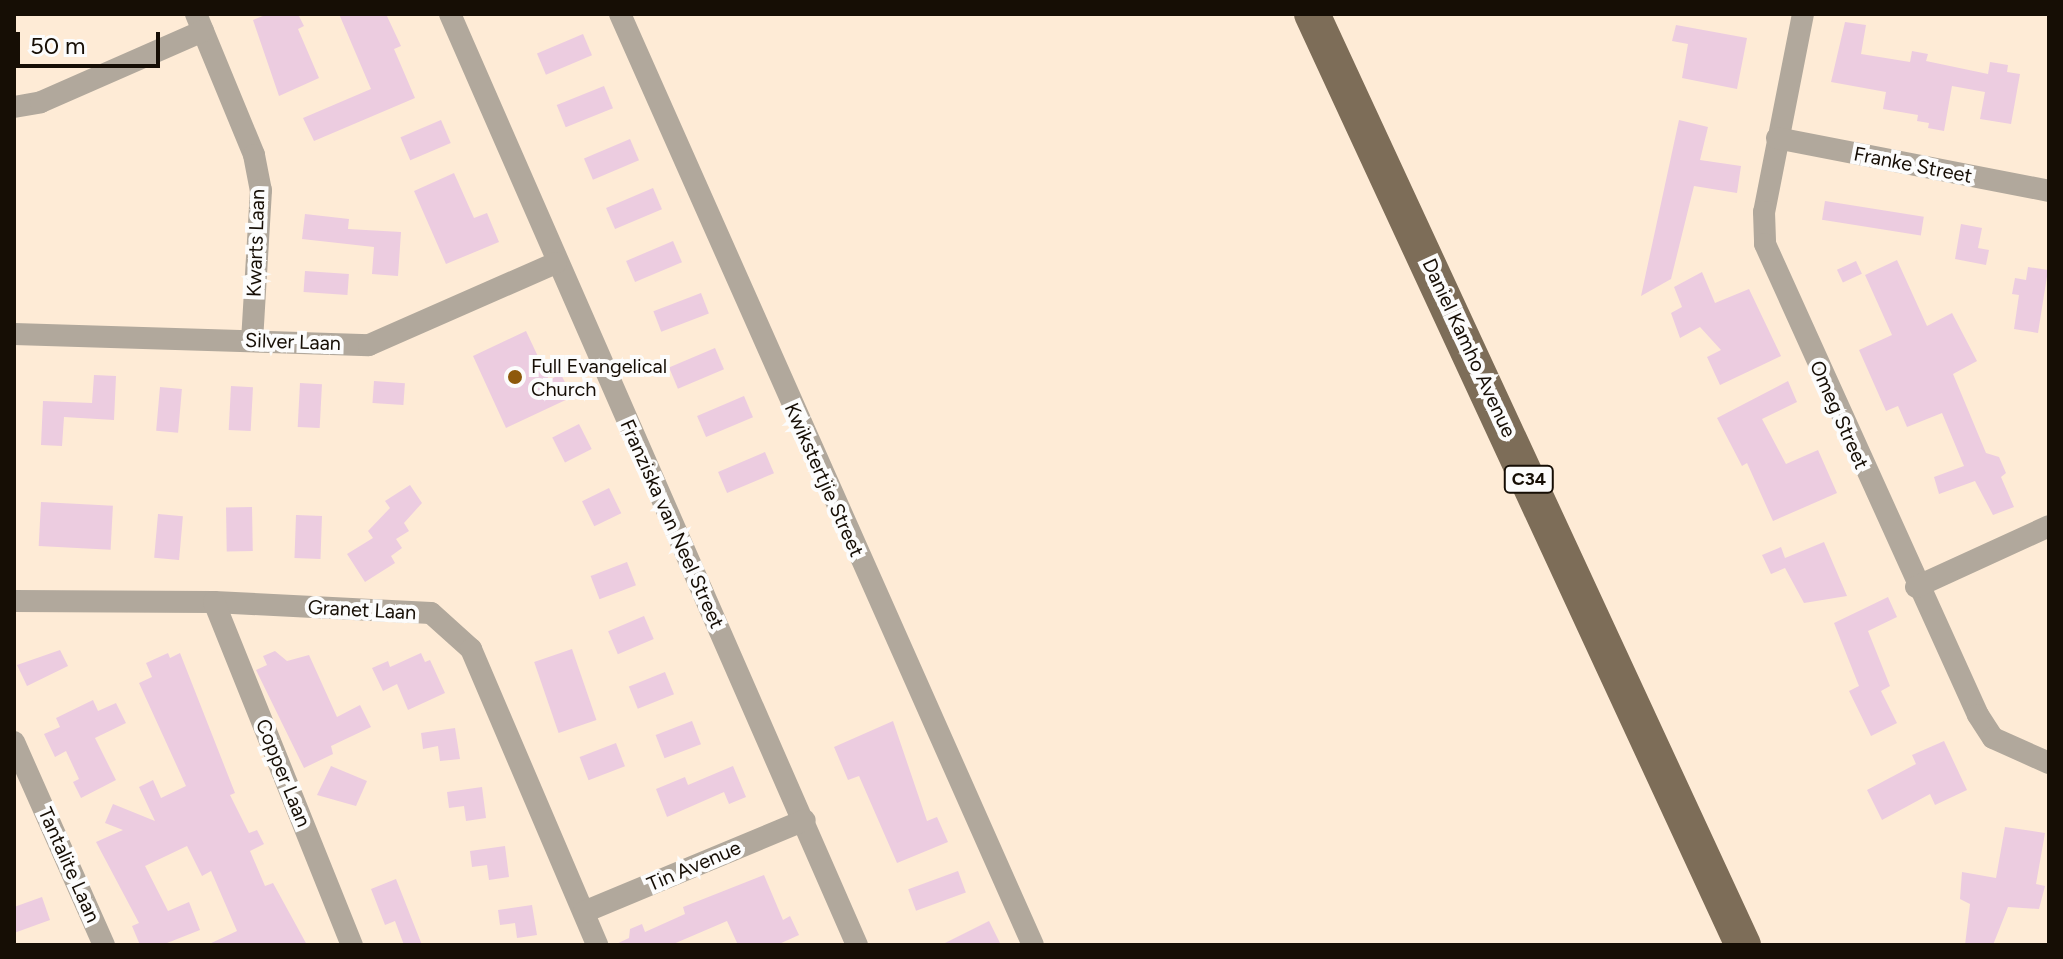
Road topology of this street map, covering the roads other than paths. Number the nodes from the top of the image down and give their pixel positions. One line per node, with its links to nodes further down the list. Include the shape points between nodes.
1 (450, 14): 9 (street, Franziska van Neel Street)
2 (620, 14): 24 (street, Kwikstertjie Street)
3 (1312, 14): 25 (main road, Daniel Kamho Avenue / C34)
4 (1803, 14): 7 (street, Omeg Street)
5 (200, 22): 6 (street, via 41,102); 11 (street, Kwarts Laan, via 254,155 261,190)
6 (14, 107)
7 (1777, 138): 8 (street, Franke Street); 13 (street, Omeg Street, via 1764,212 1765,244)
8 (2049, 191)
9 (556, 263): 11 (street, Silver Laan, via 369,345); 18 (street, Franziska van Neel Street)
10 (14, 334): 11 (street, Silver Laan)
11 (252, 340)
12 (2049, 526): 13 (street)
13 (1916, 587): 17 (street, Omeg Street, via 1993,738)
14 (14, 601): 15 (street, Granet Laan)
15 (214, 602): 19 (street, Granet Laan, via 431,613 452,628 471,649); 21 (street, Copper Laan)
16 (14, 742): 20 (street, Tantalite Laan)
17 (2049, 763)
18 (805, 820): 19 (street, Tin Avenue); 23 (street, Franziska van Neel Street)
19 (584, 912): 22 (street, Granet Laan)
20 (104, 945)
21 (352, 945)
22 (597, 945)
23 (857, 945)
24 (1033, 945)
25 (1743, 945)

